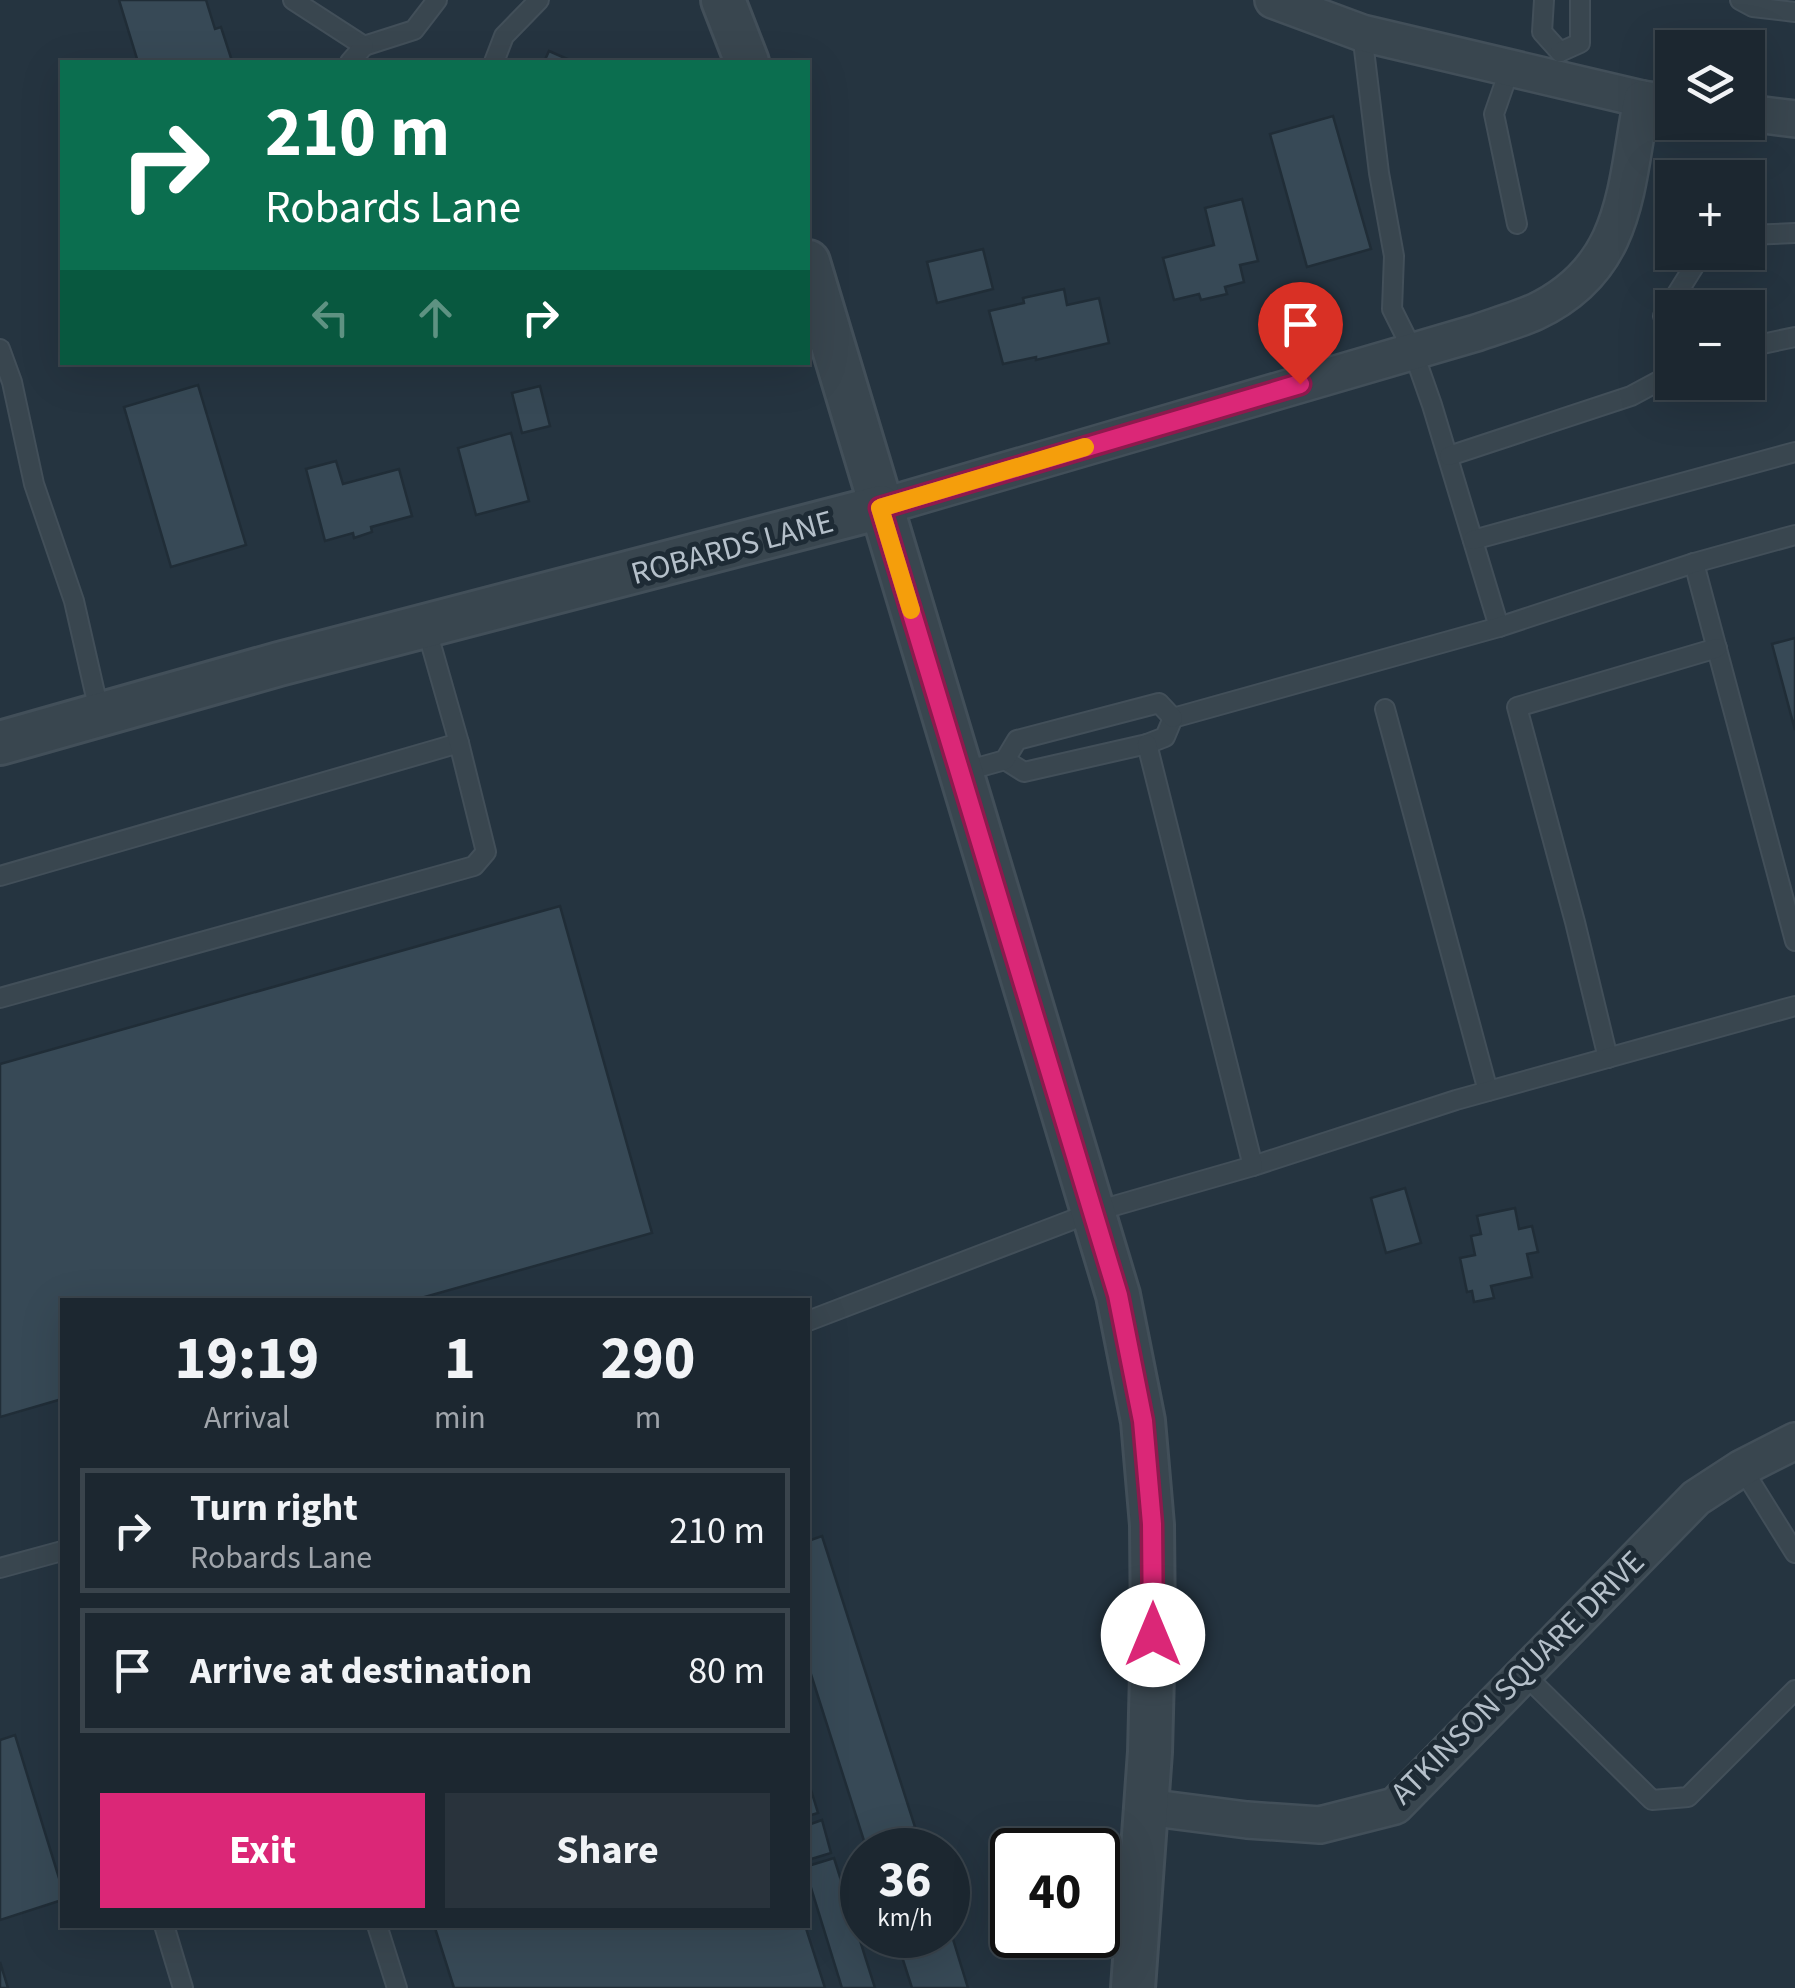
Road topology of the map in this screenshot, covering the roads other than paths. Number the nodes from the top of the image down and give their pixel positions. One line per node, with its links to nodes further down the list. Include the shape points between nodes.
1 (293, 0): 11 (lane)
2 (436, 0): 11 (lane, via 414,30)
3 (539, 0): 13 (lane, via 504,36)
4 (723, 0): 14 (street)
5 (1273, 0): 10 (street)
6 (1544, 0): 15 (lane, via 1542,32)
7 (1580, 0): 15 (lane, via 1580,44)
8 (1740, 0): 9 (lane)
9 (1795, 12)
10 (1362, 33): 16 (street); 28 (lane, via 1394,256 1392,309)
11 (364, 46): 12 (lane)
12 (352, 60)
13 (495, 60)
14 (747, 60)
15 (1557, 66): 16 (street); 17 (street)
16 (1510, 68): 21 (lane, via 1494,114)
17 (1655, 100)
18 (1655, 107): 28 (street, ROBARDS LANE, via 1620,218 1592,271 1534,312)
19 (1765, 115): 20 (street)
20 (1795, 119)
21 (1517, 224)
22 (1795, 233): 23 (lane)
23 (1765, 234)
24 (810, 269): 32 (street)
25 (1795, 337): 26 (lane)
26 (1765, 344)
27 (0, 350): 40 (lane, via 34,484 74,600)
28 (1412, 351): 31 (lane); 32 (street, ROBARDS LANE)
29 (1655, 383): 31 (lane)
30 (1795, 452): 34 (lane)
31 (1449, 456): 34 (lane)
32 (880, 508): 37 (street, ROBARDS LANE); 48 (street)
33 (1795, 535): 35 (lane)
34 (1473, 540): 36 (lane)
35 (1694, 564): 36 (lane); 38 (lane)
36 (1499, 626): 41 (lane)
37 (426, 627): 40 (street, ROBARDS LANE); 44 (lane)
38 (1718, 648): 50 (lane); 53 (lane, via 1517,707)
39 (1386, 709): 54 (lane)
40 (100, 715): 43 (street, ROBARDS LANE)
41 (1173, 718): 42 (lane, via 1158,703); 45 (lane, via 1165,737)
42 (1076, 724): 46 (lane); 47 (lane, via 1017,740)
43 (0, 743)
44 (459, 743): 49 (lane); 51 (lane, via 486,852 474,866)
45 (1147, 744): 46 (lane); 55 (lane)
46 (1083, 757): 47 (lane, via 1024,772)
47 (1005, 760): 48 (lane)
48 (960, 772): 56 (street)
49 (0, 876)
50 (1795, 941)
51 (0, 998)
52 (1795, 1006): 53 (lane)
53 (1608, 1058): 54 (lane)
54 (1488, 1091): 55 (lane)
55 (1253, 1166): 56 (lane)
56 (1093, 1212): 57 (lane); 65 (street, via 1118,1295 1152,1524)
57 (810, 1320)
58 (1795, 1442): 59 (street, ATKINSON SQUARE DRIVE)
59 (1742, 1468): 61 (lane); 63 (street, ATKINSON SQUARE DRIVE, via 1696,1498)
60 (60, 1552): 62 (lane)
61 (1795, 1553)
62 (0, 1568)
63 (1524, 1675): 64 (lane, via 1652,1800 1688,1797); 65 (street, ATKINSON SQUARE DRIVE, via 1394,1806 1320,1825)
64 (1795, 1690)
65 (1146, 1808): 70 (street)
66 (165, 1928): 68 (lane)
67 (378, 1928): 69 (lane)
68 (183, 1988)
69 (396, 1988)
70 (1134, 1988)

